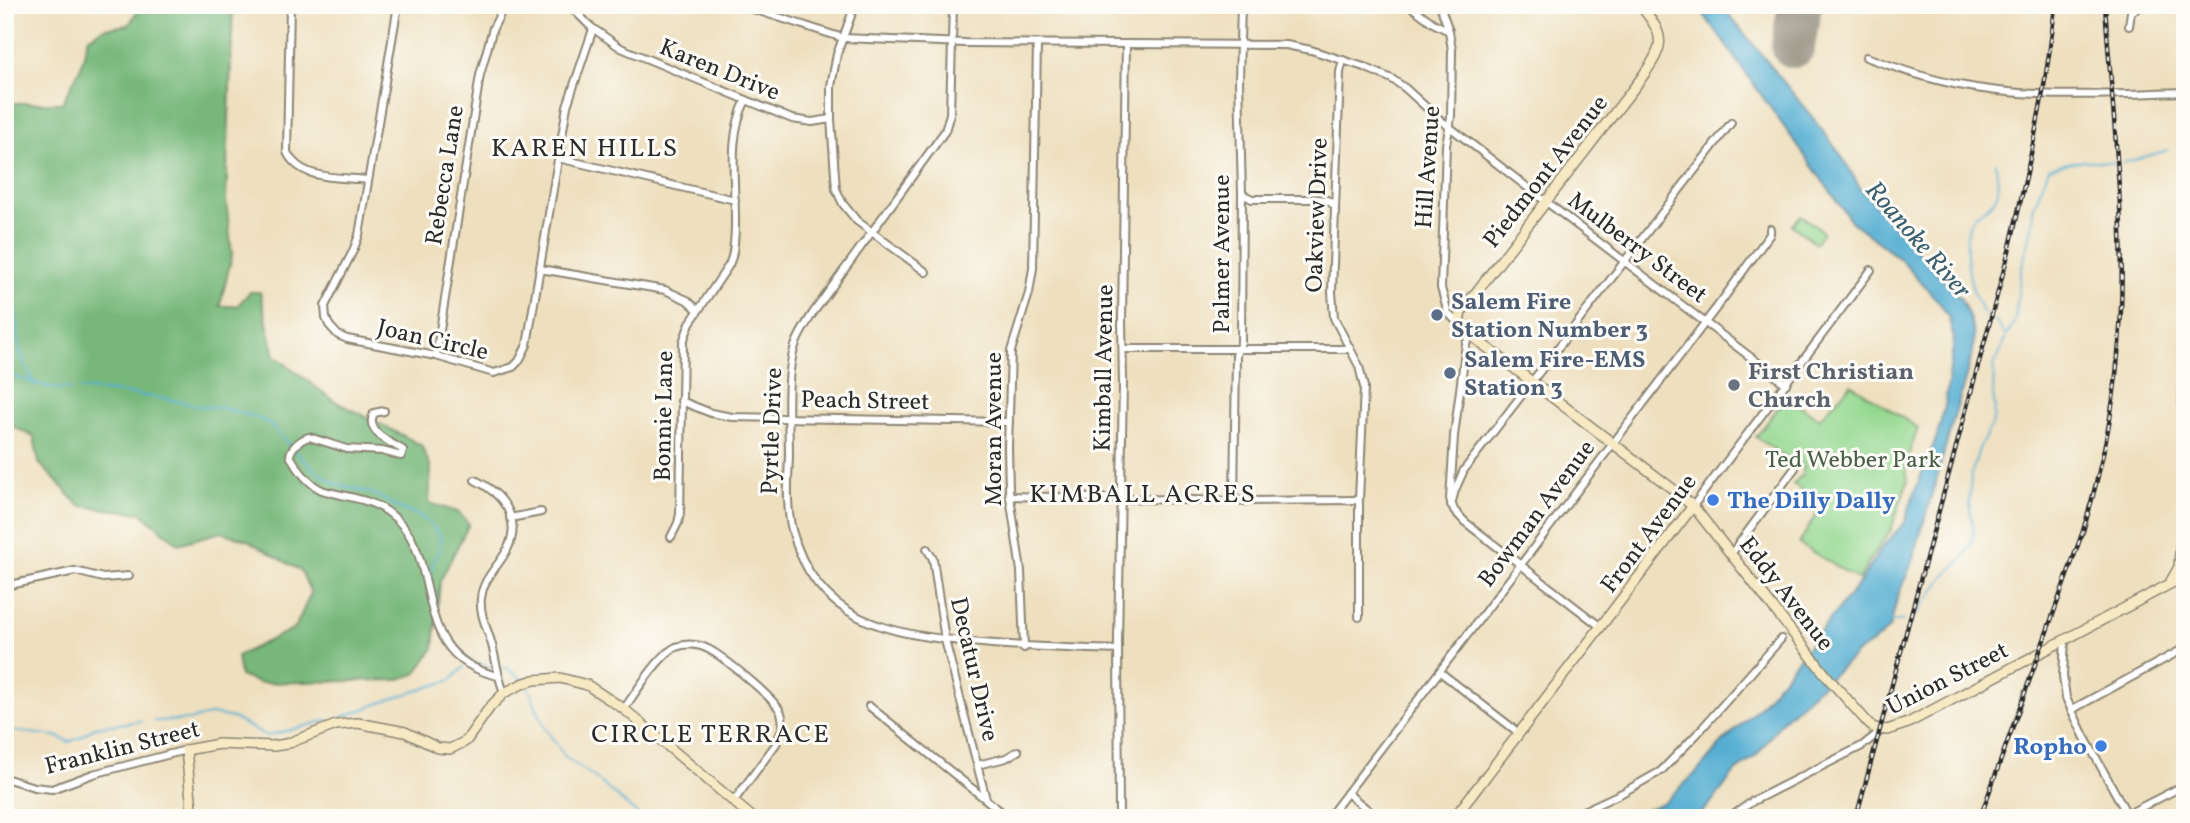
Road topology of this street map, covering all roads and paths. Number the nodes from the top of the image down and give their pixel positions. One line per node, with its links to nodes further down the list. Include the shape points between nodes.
1 (290, 5): 29 (street, via 287,152 294,164 308,172)
2 (398, 5): 29 (street, Joan Circle)
3 (505, 5): 48 (street, Rebecca Lane, via 493,28 480,75)
4 (569, 5): 14 (street, Karen Drive)
5 (855, 5): 16 (street)
6 (953, 5): 17 (street, Pyrtle Drive)
7 (1241, 5): 20 (street, Palmer Avenue)
8 (1409, 5): 15 (street)
9 (1440, 5): 15 (street, Hill Avenue)
10 (1640, 5): 32 (street, Piedmont Avenue, via 1660,39 1657,55)
11 (2143, 5): 13 (street, via 2131,12)
12 (744, 6): 16 (street, Mulberry Street)
13 (2129, 26)
14 (593, 29): 24 (street, Karen Drive, via 638,56); 28 (street, Joan Circle, via 567,106)
15 (1449, 31): 27 (street, Hill Avenue)
16 (843, 38): 17 (street, Mulberry Street); 25 (street, via 833,72)
17 (950, 43): 18 (street, Mulberry Street); 35 (street, Pyrtle Drive, via 950,114 945,131)
18 (1037, 44): 19 (street, Mulberry Street); 55 (street, Moran Avenue, via 1033,268 1011,351)
19 (1126, 44): 20 (street, Mulberry Street); 45 (street, Kimball Avenue)
20 (1239, 46): 22 (street, Mulberry Street, via 1299,47); 30 (street, Palmer Avenue)
21 (1866, 57): 23 (street, via 1913,74 1981,89 2063,94)
22 (1343, 60): 27 (street, Mulberry Street, via 1392,79); 33 (street, Oakview Drive)
23 (2185, 92)
24 (746, 100): 25 (street, Karen Drive, via 802,121); 31 (street, Bonnie Lane, via 736,127)
25 (831, 119): 35 (street, via 838,196 849,213)
26 (1731, 123): 36 (street)
27 (1449, 126): 32 (street, Mulberry Street); 43 (street, Hill Avenue, via 1441,288 1448,313)
28 (558, 158): 31 (street); 37 (street, Joan Circle)
29 (368, 180): 48 (street, Joan Circle, via 359,235 327,299 326,318 332,330 347,339)
30 (1242, 194): 33 (street, via 1251,199 1327,200); 46 (street, Palmer Avenue)
31 (735, 200): 41 (street, Bonnie Lane, via 732,257)
32 (1545, 201): 36 (street, Mulberry Street); 43 (street, Piedmont Avenue, via 1461,312)
33 (1334, 205): 47 (street, Oakview Drive, via 1332,309)
34 (1770, 229): 42 (street, Bowman Avenue)
35 (873, 232): 39 (street); 54 (street, Pyrtle Drive, via 801,332 791,367)
36 (1625, 260): 42 (street, Mulberry Street); 50 (street)
37 (540, 269): 41 (street, via 665,290); 48 (street, Joan Circle, via 527,345 513,367 486,372)
38 (1871, 270): 51 (street, Front Avenue)
39 (926, 272)
40 (2185, 287): 49 (street)
41 (698, 310): 52 (street, Bonnie Lane, via 683,342)
42 (1705, 322): 51 (street, Mulberry Street); 56 (street, Bowman Avenue)
43 (1461, 326): 44 (street, Eddy Avenue)
44 (1471, 335): 50 (street, Eddy Avenue); 64 (street, via 1455,428)
45 (1124, 349): 46 (street); 61 (street, Kimball Avenue)
46 (1238, 349): 47 (street); 63 (street, Palmer Avenue)
47 (1350, 349): 62 (street, Oakview Drive, via 1364,387)
48 (436, 356)
49 (2184, 359): 60 (street)
50 (1533, 381): 56 (street, Eddy Avenue); 64 (street, via 1464,470)
51 (1786, 384): 65 (street, Front Avenue)
52 (681, 401): 54 (street, Peach Street, via 723,416); 68 (street, Bonnie Lane, via 680,514)
53 (384, 411): 85 (street, via 374,413 372,426 403,450 401,456 347,449 309,437 291,450 290,456 315,487 373,504 398,521 418,558 439,634 465,664 482,673)
54 (789, 418): 55 (street, Peach Street); 80 (street, Pyrtle Drive, via 790,518 799,551 816,580 842,606 875,626)
55 (1009, 422): 59 (street, Moran Avenue)
56 (1614, 442): 65 (street, Eddy Avenue); 71 (street, Bowman Avenue)
57 (1795, 468): 70 (street)
58 (475, 480): 67 (street, via 498,494)
59 (1009, 496): 61 (street); 81 (street, Moran Avenue, via 1022,580)
60 (2185, 499): 74 (street, via 2179,567)
61 (1120, 500): 63 (street); 83 (street, Kimball Avenue)
62 (1359, 500): 63 (street); 76 (street, Oakview Drive)
63 (1234, 501)
64 (1451, 505): 71 (street, via 1465,522)
65 (1693, 506): 70 (street, Eddy Avenue); 77 (street, Front Avenue)
66 (541, 512): 67 (street)
67 (510, 518): 85 (street, via 511,540 484,583 480,606)
68 (671, 537)
69 (927, 549): 80 (street, Decatur Drive, via 933,559)
70 (1731, 554): 90 (street, Eddy Avenue, via 1829,679 1869,724)
71 (1520, 565): 77 (street); 84 (street, Bowman Avenue)
72 (129, 576): 75 (street, via 103,578 75,571)
73 (2185, 576): 74 (street, Union Street)
74 (2167, 585): 79 (street, Union Street)
75 (5, 586)
76 (1359, 617)
77 (1601, 627): 91 (street, Front Avenue)
78 (1781, 639): 108 (street, via 1670,763 1633,788)
79 (2065, 639): 89 (street, via 2064,688); 90 (street, Union Street, via 1908,723)
80 (945, 640): 81 (street, Pyrtle Drive); 94 (street, Decatur Drive)
81 (1024, 648): 83 (street, Pyrtle Drive)
82 (2185, 648): 89 (street)
83 (1118, 650): 104 (street, Kimball Avenue)
84 (1440, 672): 91 (street); 97 (street, Bowman Avenue)
85 (497, 674): 86 (street)
86 (504, 693): 88 (street, Franklin Street, via 534,680 560,678 580,682); 92 (street, Franklin Street, via 466,741 450,749 405,732 358,723 336,725 274,746 219,744)
87 (869, 706): 98 (street)
88 (624, 709): 99 (street, Franklin Street); 99 (street, via 664,655 685,645 709,649 774,701 781,714 781,735)
89 (2071, 710): 100 (street)
90 (1882, 730): 109 (street, Union Street, via 1862,746)
91 (1520, 733): 107 (street, Front Avenue)
92 (186, 750): 95 (street, Franklin Street, via 52,789); 101 (street)
93 (1018, 751): 94 (street)
94 (977, 765): 98 (street, Decatur Drive)
95 (5, 778)
96 (2185, 785): 100 (street)
97 (1348, 793): 105 (street, Bowman Avenue); 106 (street)
98 (986, 799): 103 (street)
99 (733, 802): 102 (street, Franklin Street)
100 (2123, 816)
101 (193, 818)
102 (752, 818)
103 (1009, 818)
104 (1119, 818)
105 (1328, 818)
106 (1378, 818)
107 (1454, 818)
108 (1568, 818)
109 (1729, 818)

